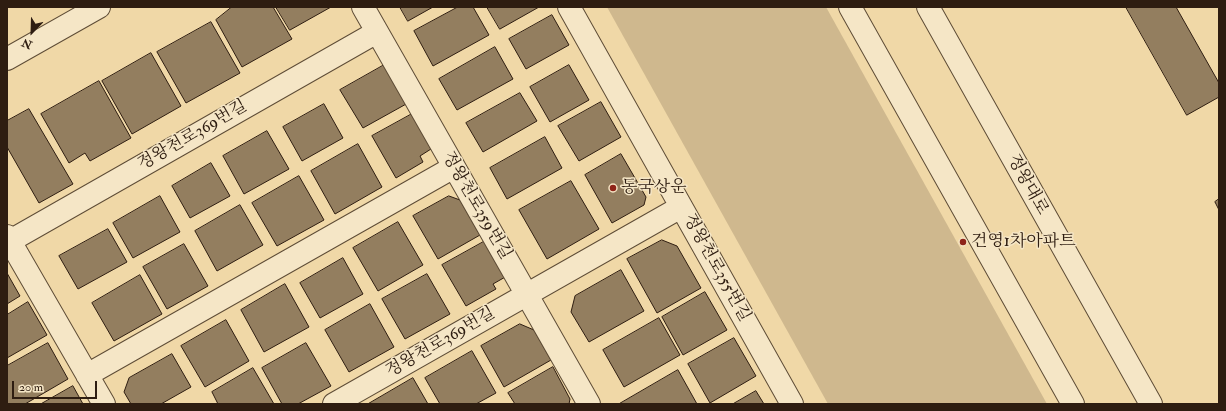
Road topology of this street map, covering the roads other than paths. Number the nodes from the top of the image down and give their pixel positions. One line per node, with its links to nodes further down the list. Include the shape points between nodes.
1 (98, 7): 7 (street)
2 (363, 7): 6 (street, 정왕천로359번길)
3 (569, 7): 9 (street, 정왕천로355번길)
4 (850, 7): 17 (street)
5 (928, 7): 18 (street, 정왕대로)
6 (377, 32): 8 (street, 정왕천로359번길); 10 (street, 정왕천로369번길)
7 (7, 59)
8 (454, 167): 11 (street, 정왕천로359번길); 12 (street)
9 (681, 207): 11 (street, 정왕천로369번길); 16 (street, 정왕천로355번길)
10 (8, 238): 12 (street, 정왕천로369번길)
11 (526, 295): 14 (street, 정왕천로369번길); 15 (street, 정왕천로359번길)
12 (87, 375): 13 (street, 정왕천로369번길)
13 (104, 404)
14 (334, 404)
15 (588, 404)
16 (792, 404)
17 (1073, 404)
18 (1151, 404)

